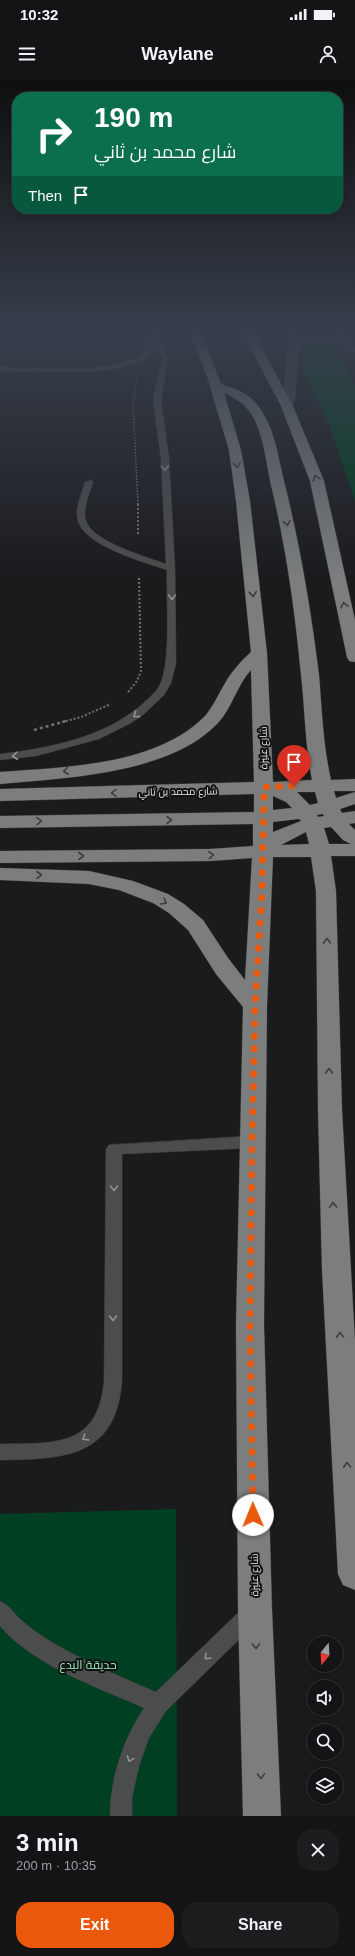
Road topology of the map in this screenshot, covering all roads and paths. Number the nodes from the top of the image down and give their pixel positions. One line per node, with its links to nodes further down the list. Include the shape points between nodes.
1 (159, 416): 6 (lane, one-way to 6, via 165,458)
2 (224, 416): 7 (main road, شارع عنيزة, one-way to 7, via 235,450 243,501)
3 (258, 416): 12 (main road, one-way to 12, via 265,431 287,520 302,611 318,765)
4 (291, 416): 8 (main road, one-way to 4, via 317,481)
5 (89, 482): 6 (lane, via 82,515 84,526 89,532 116,548)
6 (171, 569): 9 (lane, one-way to 9, via 171,663 166,683 155,698 127,721 95,737 36,753)
7 (259, 653): 10 (main road, one-way to 10, via 239,673 211,720 200,730 171,746 121,763 66,772); 13 (main road, شارع عنيزة)
8 (355, 657)
9 (0, 757)
10 (0, 778)
11 (355, 785): 12 (main road, شارع محمد بن ثاني)
12 (323, 786): 13 (main road, شارع محمد بن ثاني); 16 (main road)
13 (264, 787): 14 (main road, شارع محمد بن ثاني, one-way to 14); 17 (main road, شارع عنيزة); 19 (main road, via 293,798)
14 (0, 795)
15 (355, 798): 16 (main road)
16 (340, 814): 19 (main road); 20 (main road, via 344,830)
17 (263, 817): 18 (main road, one-way to 17, via 211,820); 19 (main road); 22 (main road, شارع عنيزة)
18 (0, 822)
19 (313, 829): 21 (main road); 22 (main road); 22 (main road, via 297,829 276,838); 28 (main road, one-way to 19, via 336,1270 326,891)
20 (355, 839)
21 (355, 850)
22 (263, 851): 23 (main road, one-way to 22, via 210,855); 25 (main road, شارع عنيزة)
23 (0, 857)
24 (0, 874): 25 (main road, one-way to 25, via 70,876 123,885 153,895 192,921 219,962)
25 (255, 1005): 26 (main road, شارع عنيزة)
26 (252, 1142): 27 (lane, one-way to 27, via 114,1149 113,1380 111,1400 105,1418 92,1434 75,1444 54,1450); 29 (main road, شارع عنيزة, via 250,1324)
27 (0, 1452)
28 (355, 1574)
29 (255, 1610): 31 (lane, one-way to 31); 33 (main road, شارع عنيزة, one-way to 33)
30 (0, 1611): 31 (lane, via 22,1634 44,1649)
31 (159, 1704): 32 (lane, one-way to 32, via 141,1732 128,1766 121,1798)
32 (121, 1816)
33 (262, 1816)

